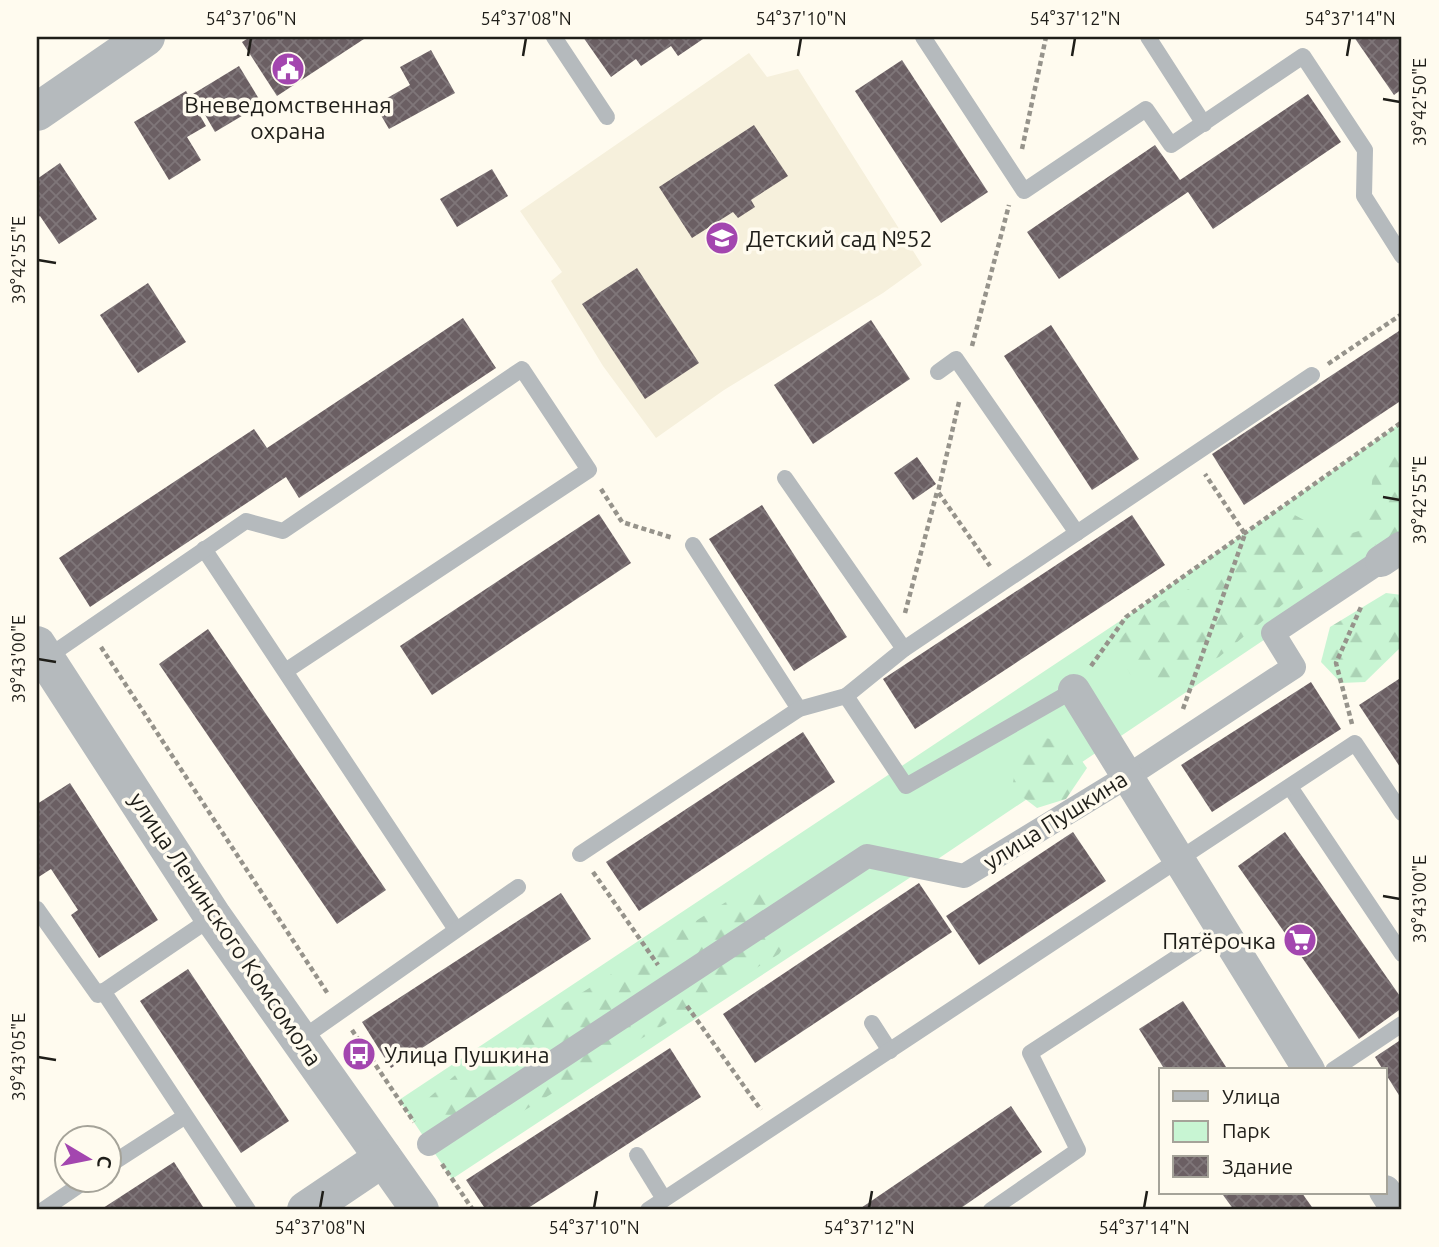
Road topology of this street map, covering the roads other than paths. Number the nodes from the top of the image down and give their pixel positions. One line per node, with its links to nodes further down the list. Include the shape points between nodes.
1 (146, 37): 5 (street)
2 (554, 37): 6 (lane)
3 (923, 37): 7 (lane, via 1024,191 1146,109 1171,145)
4 (1148, 37): 7 (lane)
5 (37, 112)
6 (607, 117)
7 (1204, 124): 8 (lane, via 1303,56 1365,150 1364,196)
8 (1402, 256)
9 (938, 372): 12 (lane, via 956,359)
10 (1312, 375): 12 (lane)
11 (785, 478): 16 (lane)
12 (1077, 533): 16 (lane)
13 (693, 545): 21 (lane)
14 (204, 550): 17 (lane); 18 (lane); 18 (lane, via 246,521 283,531 522,369 589,470)
15 (1391, 554): 22 (street, улица Пушкина, via 1273,633 1294,667)
16 (901, 645): 20 (lane)
17 (44, 665): 29 (street, улица Ленинского Комсомола)
18 (287, 670): 30 (lane)
19 (1074, 690): 20 (lane, via 906,786); 22 (street)
20 (846, 696): 21 (lane)
21 (799, 709): 25 (lane)
22 (1128, 776): 26 (street); 41 (street, улица Пушкина, via 964,876 867,856)
23 (1290, 787): 24 (lane, via 1355,743); 26 (lane); 32 (lane)
24 (1402, 813)
25 (580, 854)
26 (1180, 861): 31 (street); 37 (lane)
27 (518, 887): 30 (lane)
28 (37, 909): 33 (lane, via 98,995)
29 (214, 917): 33 (lane); 36 (street, улица Ленинского Комсомола)
30 (455, 928): 36 (lane)
31 (1222, 928): 38 (street); 52 (lane, via 1030,1053 1078,1150)
32 (1402, 954)
33 (103, 991): 40 (lane)
34 (872, 1023): 37 (lane)
35 (1402, 1024): 39 (lane)
36 (301, 1039): 43 (street, улица Ленинского Комсомола)
37 (890, 1051): 46 (lane)
38 (1309, 1068)
39 (1336, 1068)
40 (184, 1117): 44 (lane); 48 (lane)
41 (429, 1144)
42 (637, 1155): 46 (lane)
43 (383, 1157): 49 (street); 50 (street, улица Ленинского Комсомола)
44 (122, 1158)
45 (67, 1194): 47 (lane)
46 (664, 1199): 51 (lane)
47 (43, 1210)
48 (248, 1210)
49 (306, 1210)
50 (420, 1210)
51 (648, 1210)
52 (991, 1210)

